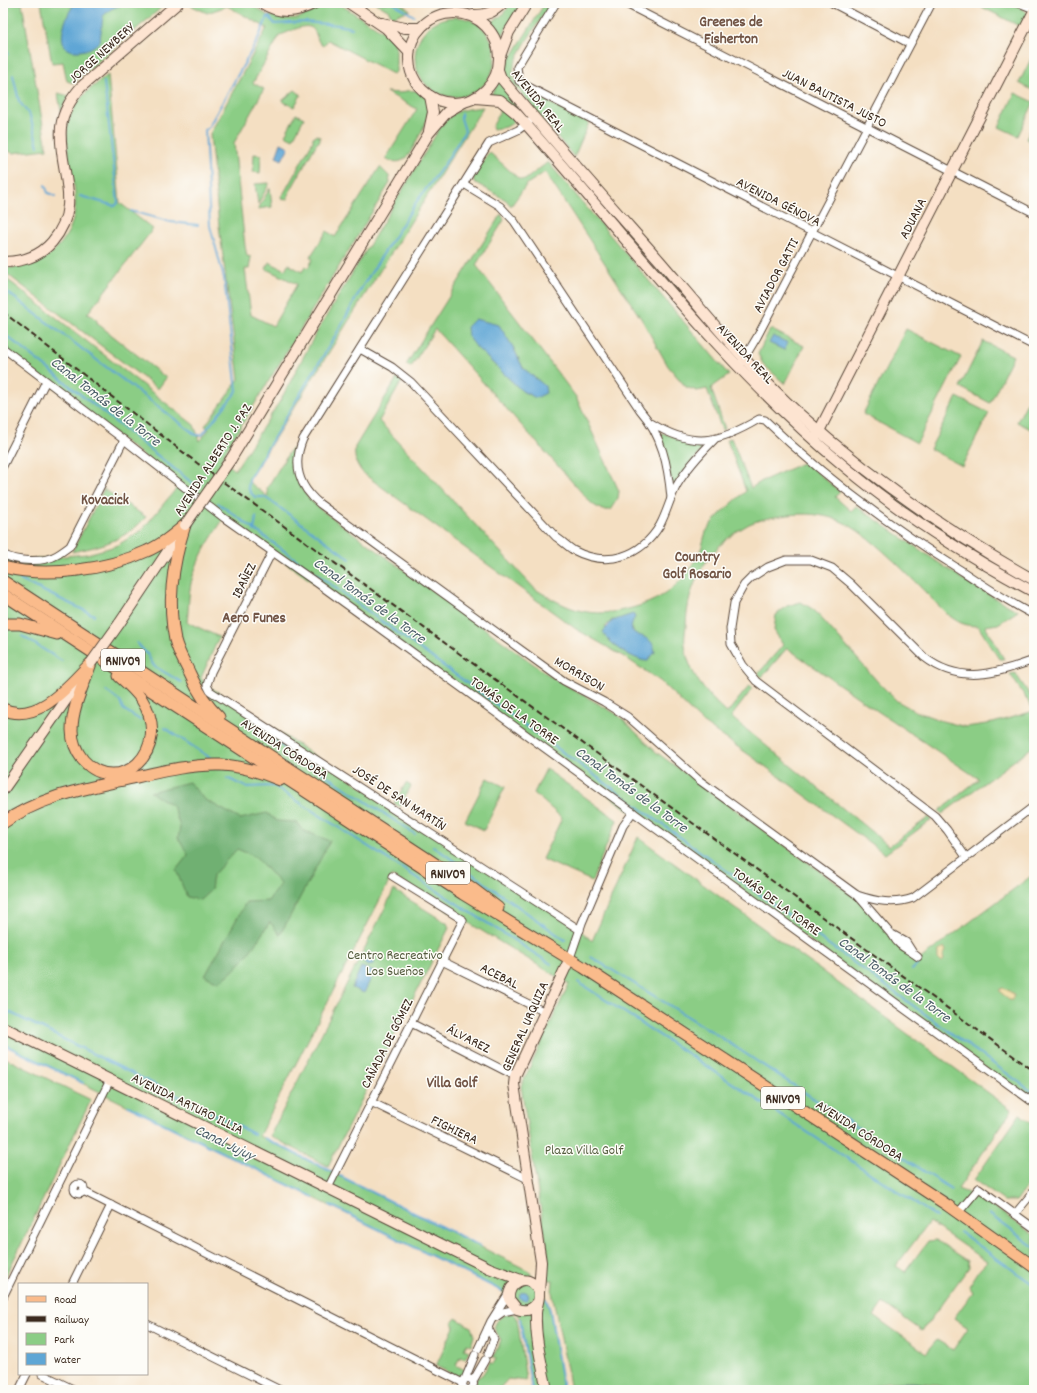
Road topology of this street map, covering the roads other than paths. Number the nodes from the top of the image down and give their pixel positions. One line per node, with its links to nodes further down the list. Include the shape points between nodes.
1 (178, 3): 30 (main road, JORGE NEWBERY, via 81,87 70,102 61,127 69,197 64,222 56,237 37,254 21,260)
2 (262, 3): 3 (main road, via 283,12 304,9)
3 (316, 3)
4 (349, 3): 14 (main road)
5 (503, 3): 13 (main road, via 486,15)
6 (527, 3): 18 (main road, via 515,21)
7 (556, 3): 29 (street, AVENIDA GÉNOVA, via 520,60 517,67 519,81)
8 (624, 3): 24 (street, JUAN BAUTISTA JUSTO)
9 (832, 3): 16 (street)
10 (932, 3): 16 (street, AVIADOR GATTI)
11 (1019, 3): 12 (street)
12 (1033, 14): 26 (main road, ADUANA)
13 (472, 15): 15 (main road, via 452,12 438,15); 18 (main road, via 481,20 494,36)
14 (377, 21): 15 (main road, via 405,28); 17 (main road)
15 (420, 28): 17 (main road, via 412,39)
16 (910, 44): 24 (street, AVIADOR GATTI)
17 (409, 52): 20 (main road, via 414,78)
18 (500, 56): 19 (main road)
19 (498, 70): 21 (main road, via 487,89); 23 (main road, AVENIDA REAL)
20 (430, 96): 22 (main road, via 441,101); 25 (main road, AVENIDA ALBERTO J. PAZ, via 433,112)
21 (475, 98): 22 (main road); 23 (main road, AVENIDA REAL, via 500,100)
22 (464, 102): 25 (main road, AVENIDA ALBERTO J. PAZ, via 447,112)
23 (530, 121): 27 (street, via 489,143); 35 (main road, AVENIDA REAL); 36 (main road, AVENIDA REAL)
24 (867, 128): 26 (street, JUAN BAUTISTA JUSTO); 29 (street, AVIADOR GATTI)
25 (429, 133): 45 (main road, AVENIDA ALBERTO J. PAZ, bridge, via 231,459)
26 (952, 171): 28 (street, JUAN BAUTISTA JUSTO); 31 (main road, ADUANA)
27 (464, 184): 33 (street); 38 (street, via 500,206 510,217)
28 (1034, 214)
29 (812, 232): 31 (street, AVENIDA GÉNOVA); 35 (street, AVIADOR GATTI)
30 (3, 262)
31 (898, 276): 32 (street, AVENIDA GÉNOVA); 39 (main road, ADUANA)
32 (1034, 346)
33 (360, 349): 44 (street, via 392,366 411,382 556,537 573,550 600,558 616,559 630,554 653,536); 69 (street, MORRISON, via 303,439 297,457 298,470 306,491 320,504 558,676 628,717 699,780)
34 (4, 351): 37 (street, TOMÁS DE LA TORRE)
35 (744, 358): 36 (street, AVIADOR GATTI); 39 (main road, AVENIDA REAL)
36 (739, 367): 42 (main road, AVENIDA REAL)
37 (46, 381): 40 (street, TOMÁS DE LA TORRE); 43 (street)
38 (651, 423): 41 (street, via 678,437); 44 (street, via 665,457)
39 (819, 431): 42 (main road, ADUANA); 49 (main road, AVENIDA REAL, via 931,518)
40 (124, 440): 46 (street, TOMÁS DE LA TORRE); 47 (street, via 70,546 56,556 35,561 10,558)
41 (714, 440): 44 (street, via 685,473); 53 (street, via 760,419 765,420 884,519)
42 (815, 441): 51 (main road, AVENIDA REAL, via 844,467 926,528)
43 (3, 466)
44 (671, 498)
45 (185, 525): 48 (main road, via 153,548 120,562 47,573); 58 (main road, AVENIDA ALBERTO J. PAZ, bridge); 61 (main road, via 175,561 172,592 176,641 195,686 210,709)
46 (272, 552): 59 (street, IBAÑEZ, via 211,672); 65 (street, TOMÁS DE LA TORRE)
47 (3, 554)
48 (3, 567)
49 (1034, 580)
50 (3, 581): 61 (main road, AVENIDA CÓRDOBA / RN1V09)
51 (1034, 592)
52 (3, 594): 55 (main road, AVENIDA CÓRDOBA / RN1V09)
53 (1034, 615)
54 (3, 624): 55 (main road, via 34,627)
55 (75, 641): 56 (main road, AVENIDA CÓRDOBA / RN1V09)
56 (103, 659): 58 (main road, via 142,699 150,716 152,729 149,748 139,763 125,771 101,772 86,763 75,748 72,733 73,715); 62 (main road, AVENIDA CÓRDOBA / RN1V09)
57 (1034, 660): 67 (street, via 978,674 962,674 937,667 924,658 851,584 832,568 811,560 786,560 768,567 744,585 734,603 730,629 731,644 756,681 935,816)
58 (91, 663): 60 (main road, via 68,686 31,712 19,713); 63 (main road, AVENIDA ALBERTO J. PAZ)
59 (207, 685): 72 (street, JOSÉ DE SAN MARTÍN, via 217,696)
60 (3, 709)
61 (243, 739): 73 (main road, AVENIDA CÓRDOBA / RN1V09, via 469,886)
62 (299, 787): 66 (main road, via 244,768 199,765 71,791 40,802); 73 (main road, AVENIDA CÓRDOBA / RN1V09, via 463,894)
63 (3, 790)
64 (1034, 806): 67 (street)
65 (633, 812): 72 (street, GENERAL URQUIZA, via 623,826); 83 (street, TOMÁS DE LA TORRE)
66 (3, 823)
67 (966, 857): 70 (street, MORRISON, via 913,898)
68 (392, 876): 76 (street, CAÑADA DE GÓMEZ, via 463,920)
69 (857, 894): 70 (street, MORRISON); 71 (street, MORRISON)
70 (877, 902): 71 (street)
71 (874, 917): 74 (street, MORRISON, via 893,936 906,942)
72 (580, 930): 75 (street, GENERAL URQUIZA)
73 (547, 943): 75 (main road, AVENIDA CÓRDOBA / RN1V09)
74 (916, 955)
75 (570, 958): 77 (main road, GENERAL URQUIZA); 89 (main road, AVENIDA CÓRDOBA / RN1V09)
76 (442, 961): 77 (street, ACEBAL); 78 (street, CAÑADA DE GÓMEZ)
77 (545, 1012): 80 (main road, GENERAL URQUIZA)
78 (411, 1023): 80 (street, ÁLVAREZ); 82 (street, CAÑADA DE GÓMEZ)
79 (3, 1027): 81 (main road, AVENIDA ARTURO ILLIA)
80 (516, 1076): 84 (main road, GENERAL URQUIZA, via 514,1084)
81 (110, 1080): 85 (main road, AVENIDA ARTURO ILLIA); 98 (street)
82 (371, 1102): 84 (street, FIGHIERA); 85 (street, CAÑADA DE GÓMEZ)
83 (1034, 1103)
84 (528, 1179): 92 (main road, GENERAL URQUIZA)
85 (328, 1188): 94 (main road, AVENIDA ARTURO ILLIA)
86 (83, 1191): 88 (street)
87 (1034, 1191): 90 (street)
88 (111, 1205): 96 (street); 108 (street)
89 (958, 1212): 90 (street, via 979,1188); 93 (main road, AVENIDA CÓRDOBA / RN1V09)
90 (1015, 1214): 91 (street)
91 (1034, 1228)
92 (541, 1264): 95 (main road, via 533,1276); 99 (main road, GENERAL URQUIZA)
93 (1034, 1267)
94 (489, 1268): 95 (main road, AVENIDA ARTURO ILLIA); 97 (main road, AVENIDA ARTURO ILLIA, via 503,1279)
95 (523, 1280): 97 (main road, via 514,1284); 99 (main road, via 534,1284)
96 (72, 1283)
97 (509, 1293): 100 (main road, via 510,1303); 102 (street)
98 (3, 1297)
99 (538, 1298): 100 (main road, via 531,1309); 103 (main road, GENERAL URQUIZA)
100 (519, 1310): 102 (street, via 503,1312); 103 (main road, GENERAL URQUIZA, via 531,1322)
101 (148, 1324): 111 (street)
102 (490, 1324): 104 (street); 105 (street, via 494,1339)
103 (537, 1336): 112 (main road, GENERAL URQUIZA)
104 (473, 1363): 105 (street); 108 (street)
105 (481, 1367): 108 (street)
106 (26, 1375): 109 (street)
107 (44, 1375): 110 (street)
108 (467, 1387)
109 (19, 1390)
110 (75, 1390)
111 (280, 1390)
112 (546, 1390)

